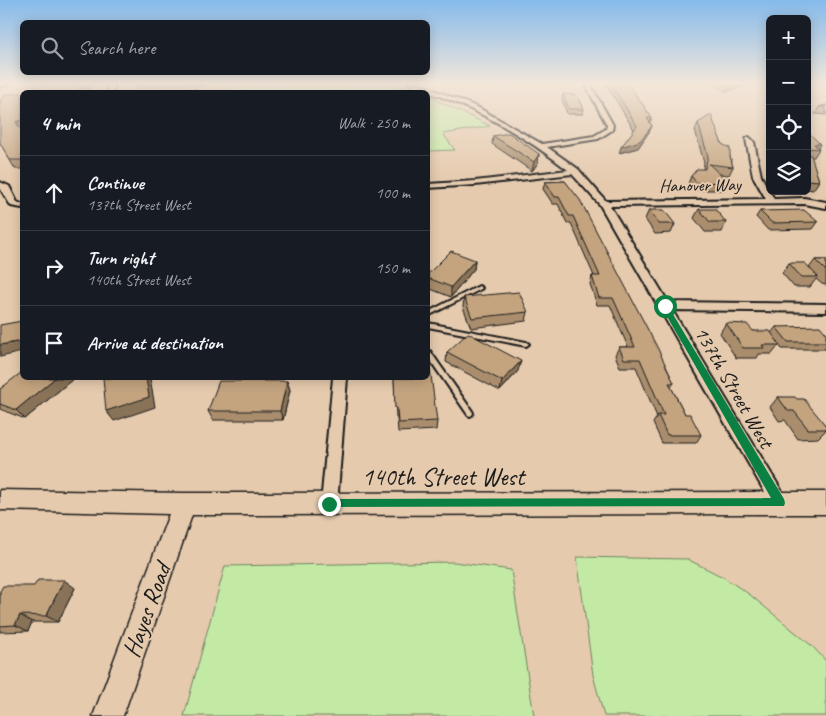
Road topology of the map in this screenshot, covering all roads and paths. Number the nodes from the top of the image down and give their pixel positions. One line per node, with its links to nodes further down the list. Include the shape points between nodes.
1 (491, 117): 4 (street, 137th Street West)
2 (606, 117): 4 (street, via 609,130 596,138)
3 (749, 139): 8 (street, via 759,181)
4 (542, 146): 5 (street, 137th Street West)
5 (575, 171): 7 (street); 9 (street, 137th Street West)
6 (0, 184): 11 (street, via 6,188 14,204)
7 (430, 186)
8 (772, 202): 9 (street, Hanover Way); 10 (street, Hanover Way)
9 (604, 204): 13 (street, 137th Street West)
10 (826, 205)
11 (20, 206)
12 (479, 288): 15 (lane)
13 (665, 306): 14 (street); 22 (street, 137th Street West)
14 (826, 308)
15 (430, 313)
16 (430, 326): 17 (lane)
17 (526, 344)
18 (430, 356): 20 (lane)
19 (340, 380): 25 (street)
20 (470, 413)
21 (0, 500): 24 (street, 140th Street West)
22 (780, 503): 23 (street, 140th Street West); 25 (street, 140th Street West)
23 (826, 503)
24 (184, 504): 25 (street, 140th Street West); 26 (street, Hayes Road)
25 (329, 504)
26 (108, 716)

